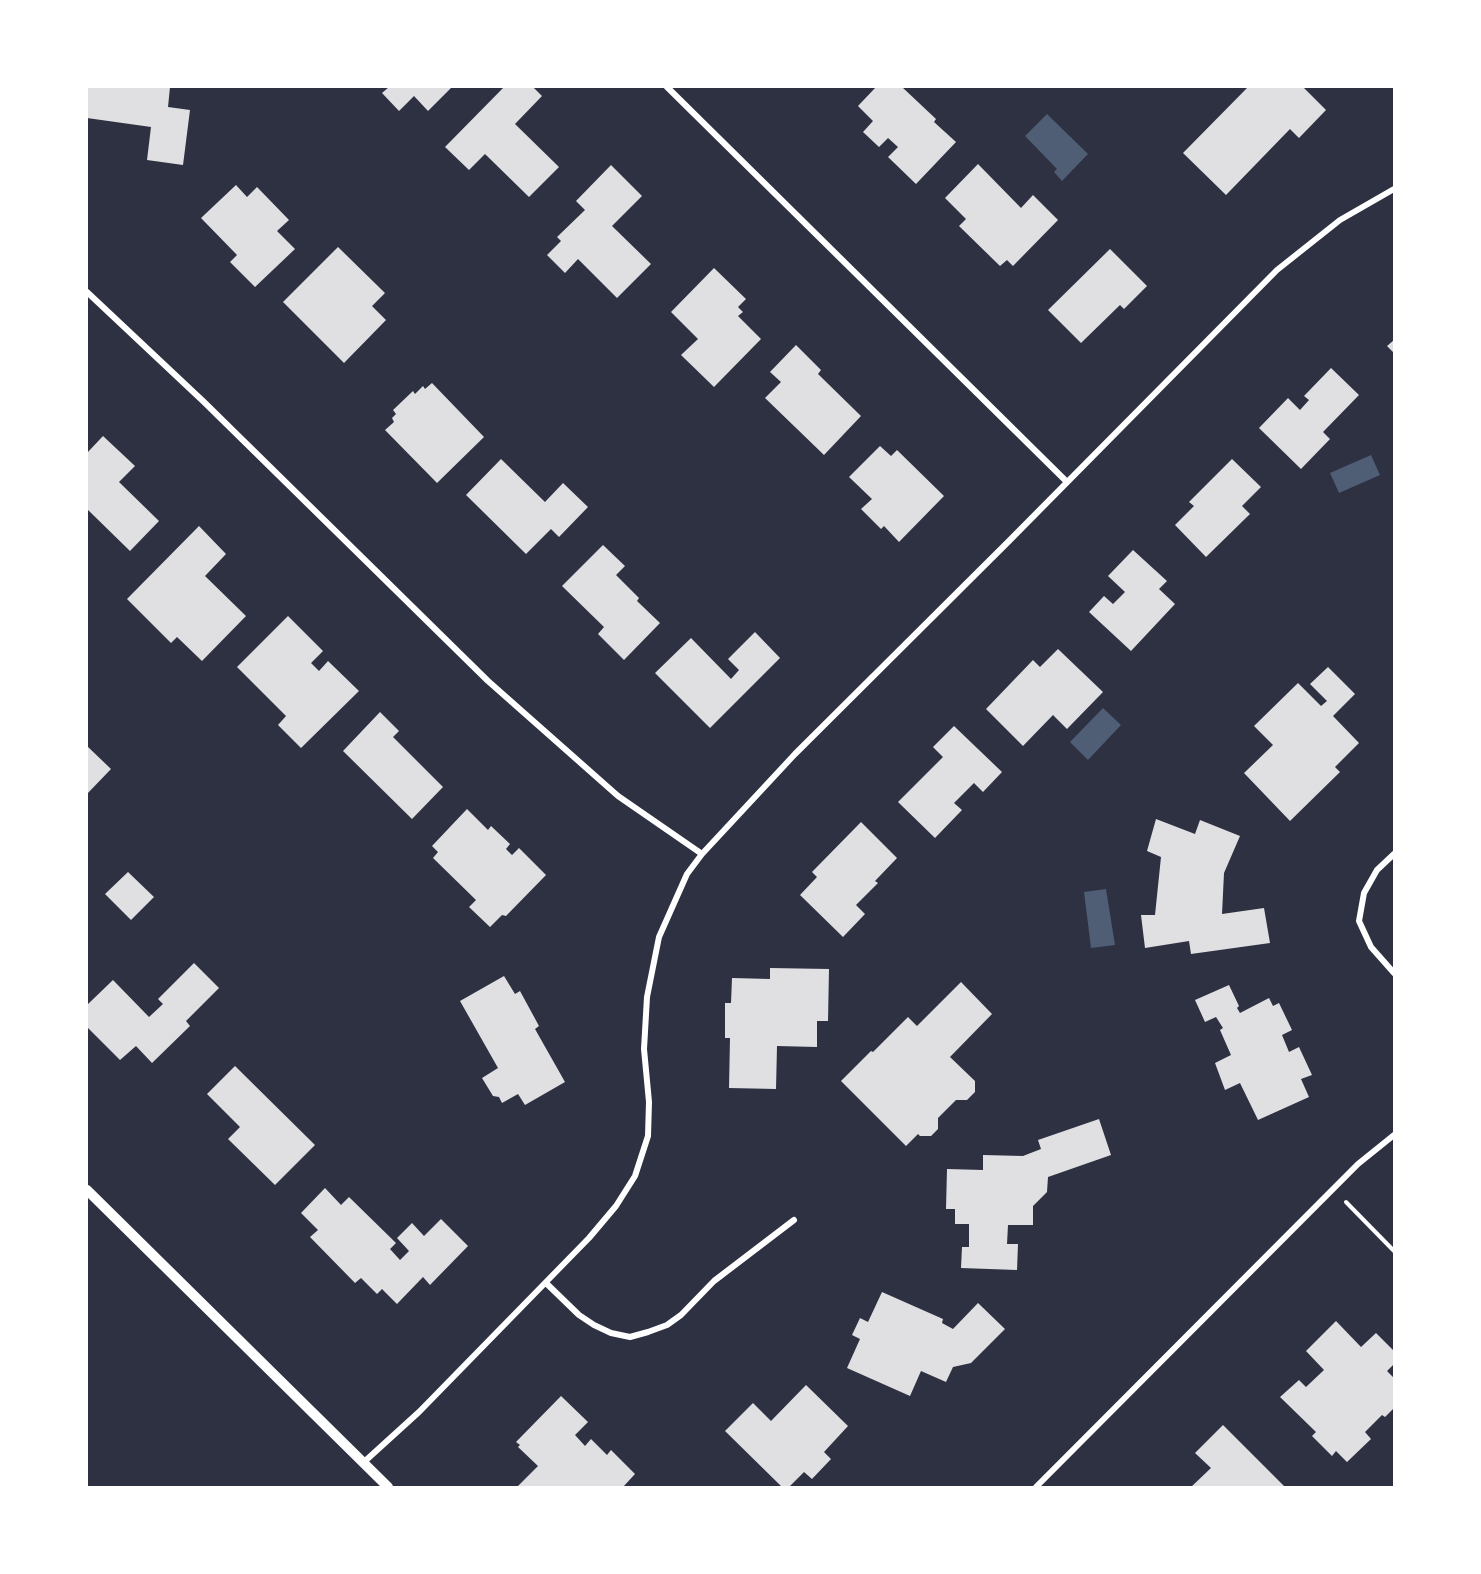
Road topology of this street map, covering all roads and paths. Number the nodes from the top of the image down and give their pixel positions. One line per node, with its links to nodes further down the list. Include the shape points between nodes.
1 (668, 87): 4 (street)
2 (1394, 189): 4 (street, via 1340,220 1278,270)
3 (87, 292): 5 (street, via 488,681 618,796)
4 (1068, 482): 5 (street, via 795,754)
5 (702, 854): 13 (street, via 687,874 659,937 647,997 644,1049 648,1136 634,1176 616,1206)
6 (1394, 854): 7 (street, via 1377,870 1364,893 1359,921 1371,947)
7 (1394, 973)
8 (1394, 1135): 9 (street)
9 (1333, 1189): 12 (path); 16 (street)
10 (87, 1190): 14 (street)
11 (794, 1220): 13 (street, via 714,1281 667,1325 630,1337 594,1325)
12 (1394, 1251)
13 (546, 1282): 14 (street, via 419,1412)
14 (364, 1462): 15 (street)
15 (388, 1487)
16 (1036, 1487)

